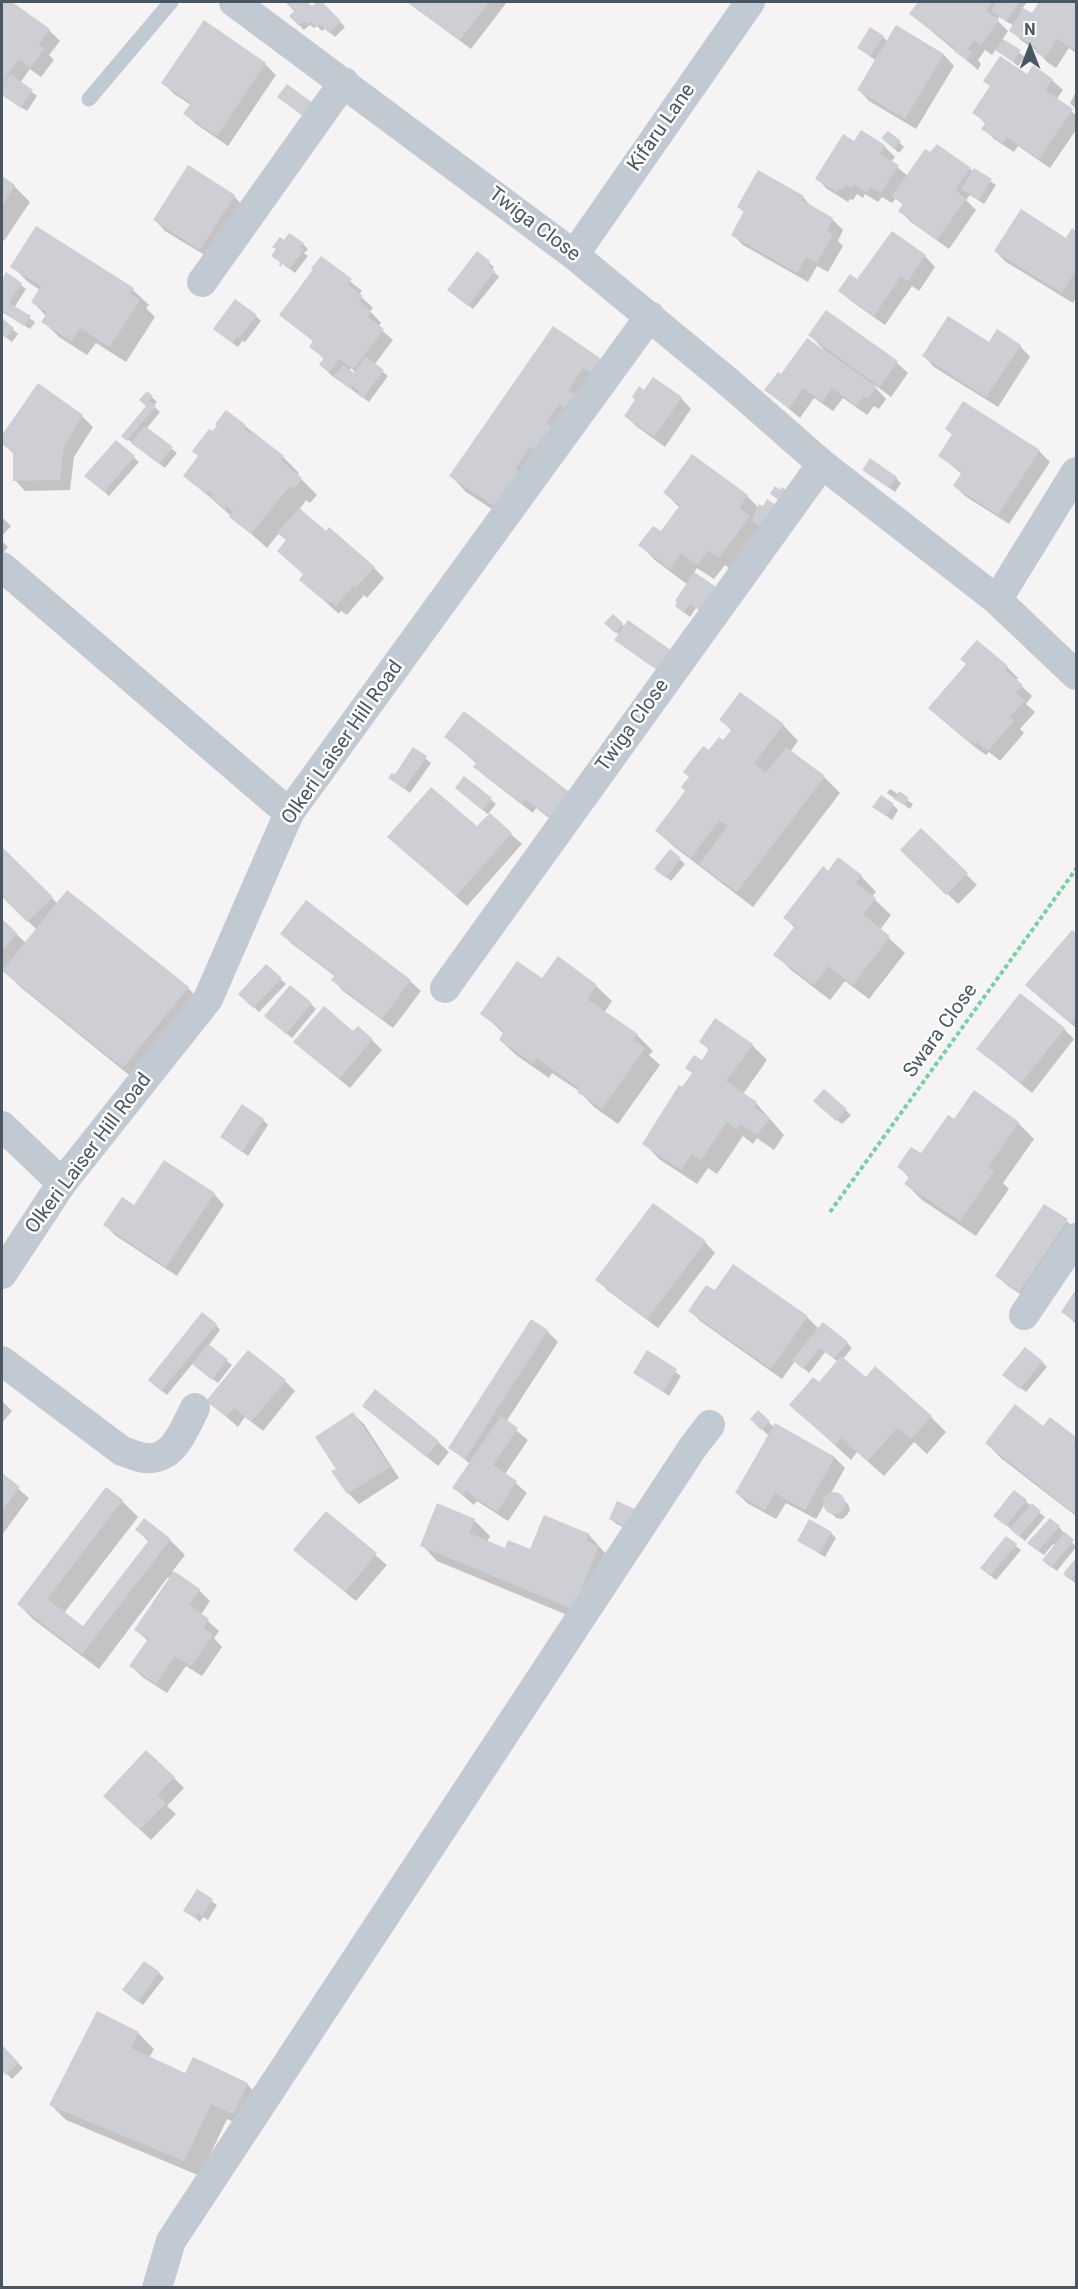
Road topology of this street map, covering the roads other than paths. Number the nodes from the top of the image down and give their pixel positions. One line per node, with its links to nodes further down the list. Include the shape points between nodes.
1 (171, 2): 5 (lane)
2 (750, 2): 6 (street, Kifaru Lane)
3 (243, 4): 4 (street, Twiga Close)
4 (344, 82): 6 (street, Twiga Close); 7 (street)
5 (89, 99)
6 (574, 255): 8 (street, Twiga Close)
7 (202, 282)
8 (650, 316): 9 (street, Twiga Close); 14 (street, Olkeri Laiser Hill Road)
9 (822, 464): 12 (street, Twiga Close); 15 (street, Twiga Close)
10 (1077, 472): 12 (street)
11 (2, 567): 14 (street)
12 (997, 600): 13 (street, Twiga Close)
13 (1077, 675)
14 (290, 813): 17 (street, Olkeri Laiser Hill Road, via 208,999)
15 (445, 988)
16 (2, 1126): 17 (street)
17 (62, 1184): 19 (street, Olkeri Laiser Hill Road)
18 (1077, 1238): 20 (street)
19 (2, 1274)
20 (1024, 1315)
21 (2, 1360): 22 (street, via 122,1451 146,1458 164,1455 175,1446)
22 (195, 1408)
23 (710, 1425): 24 (street, via 171,2241)
24 (157, 2288)

